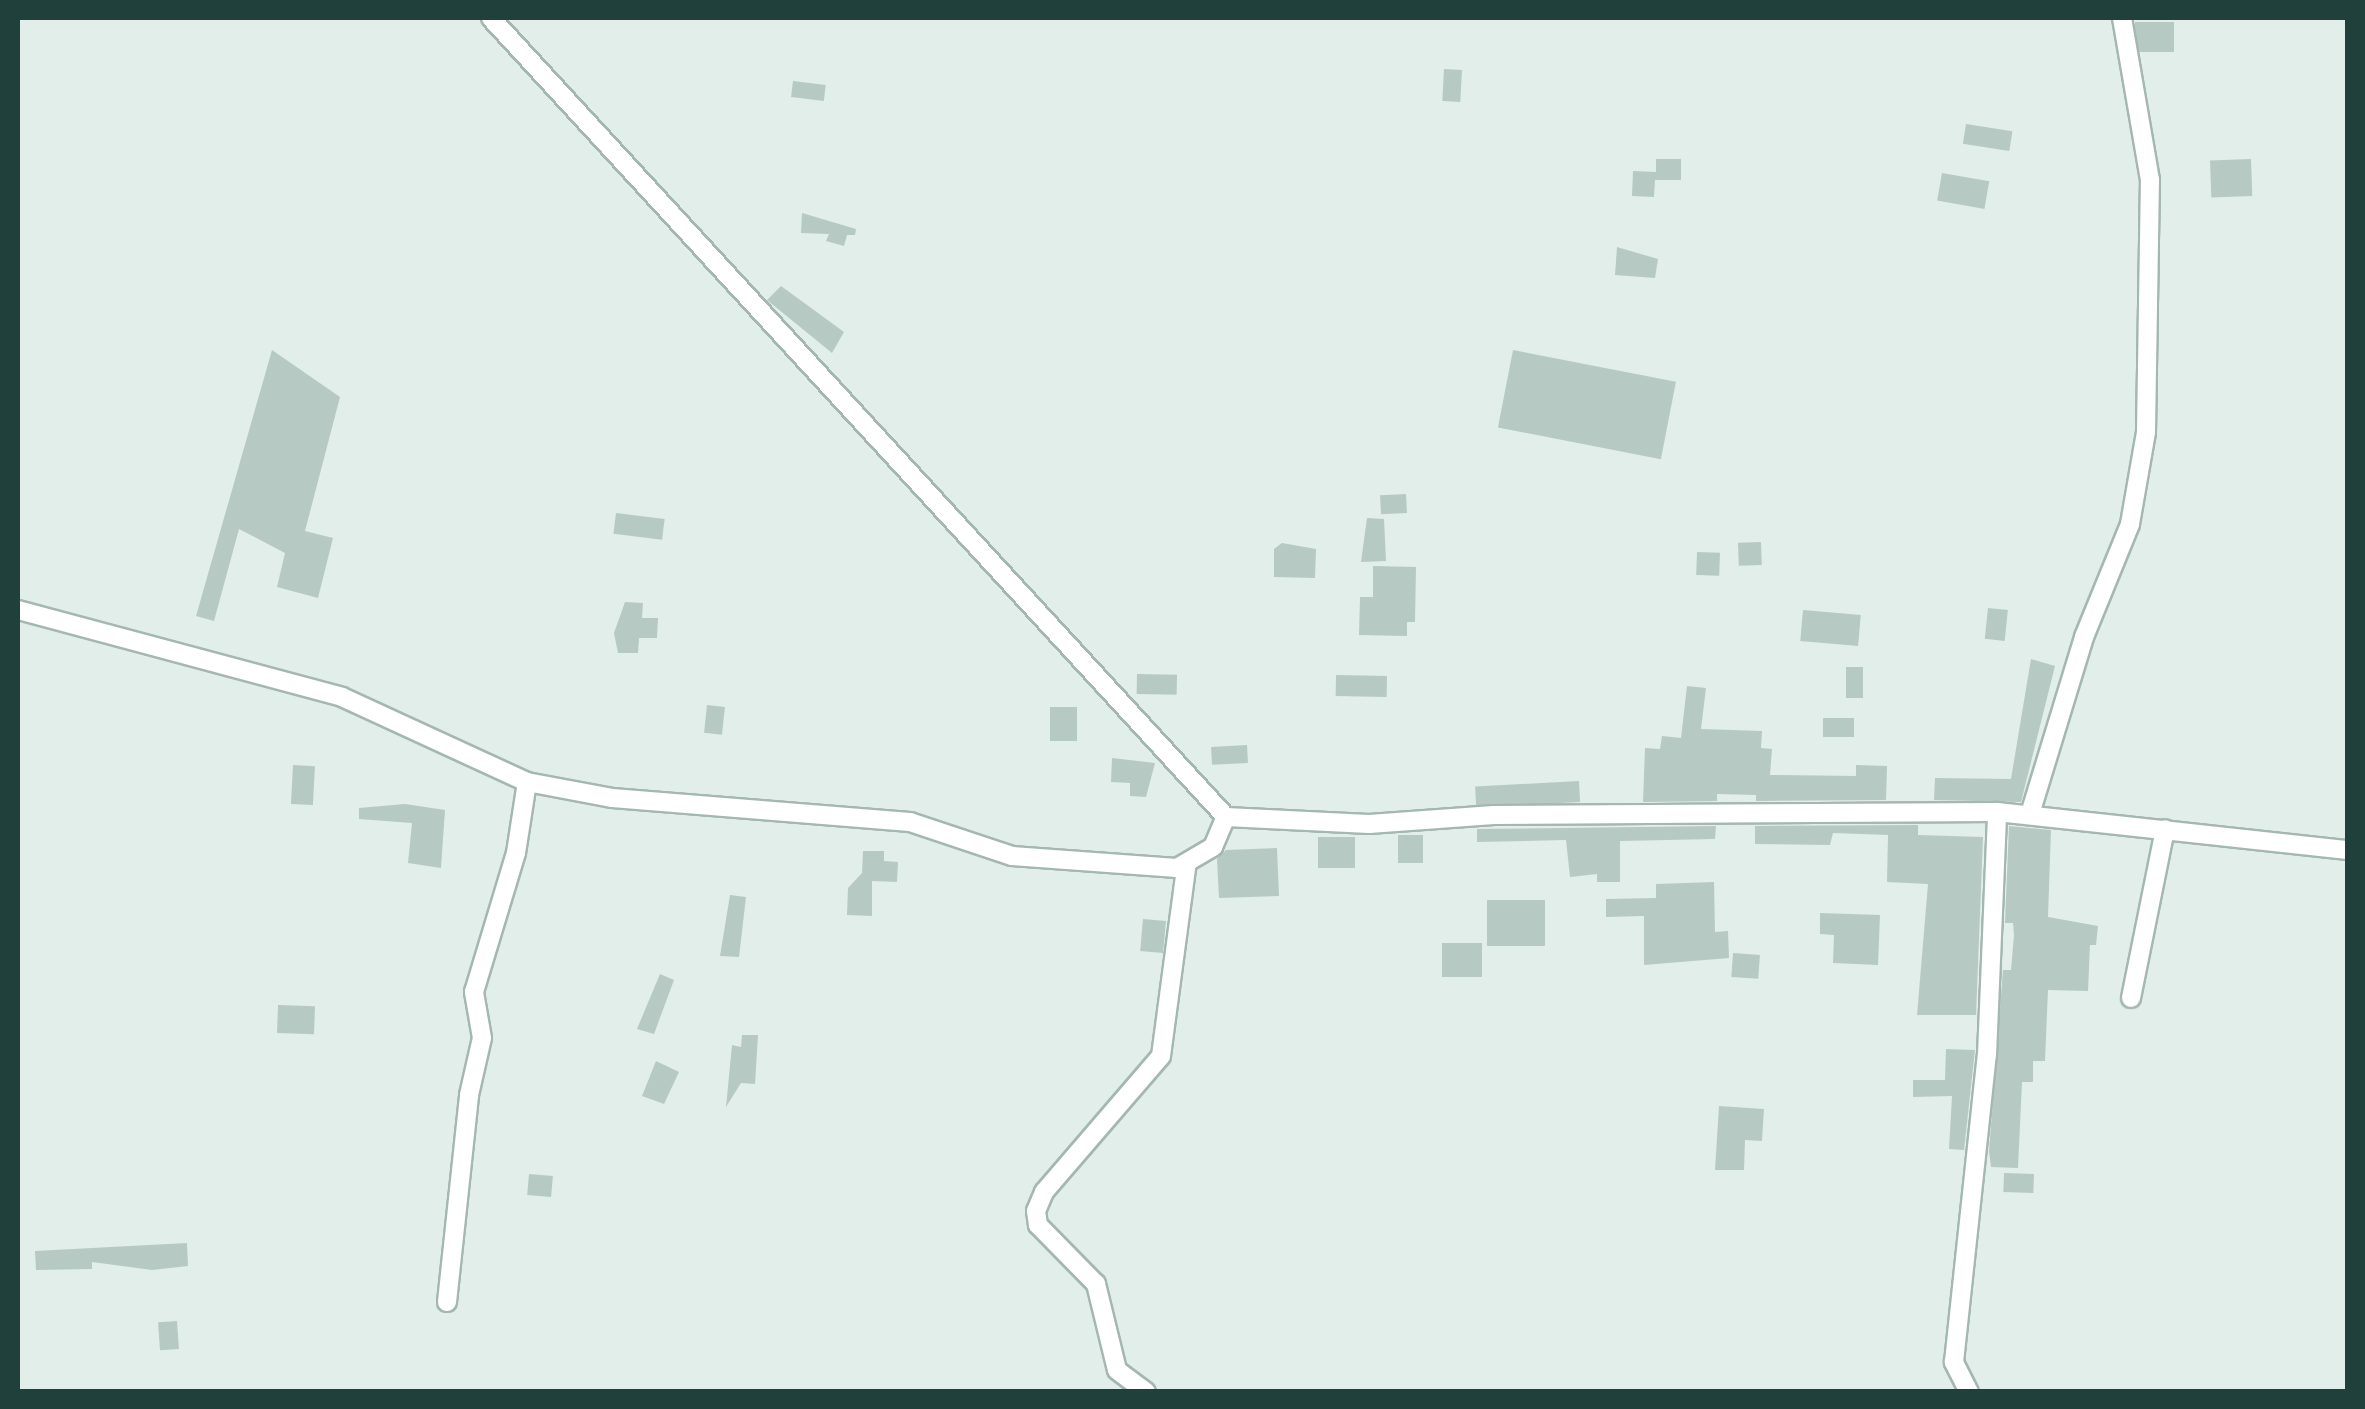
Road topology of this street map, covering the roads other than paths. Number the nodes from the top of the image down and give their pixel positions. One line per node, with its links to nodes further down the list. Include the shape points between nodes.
1 (490, 18): 7 (street)
2 (2122, 18): 6 (street, via 2150,180 2146,432 2130,524 2084,637)
3 (18, 610): 4 (street, via 342,697)
4 (527, 782): 10 (street, via 612,798 910,822 1012,856); 12 (street, via 516,853 474,992 482,1038 469,1095)
5 (1996, 812): 6 (street); 7 (street, via 1494,815 1369,824); 14 (street, via 1987,1055 1954,1362)
6 (2030, 814): 8 (street)
7 (1226, 817): 10 (street, via 1214,846)
8 (2165, 830): 9 (street); 11 (street)
9 (2348, 850)
10 (1186, 868): 13 (street, via 1161,1056 1044,1192 1036,1211 1038,1224 1096,1284 1117,1370)
11 (2131, 998)
12 (447, 1302)
13 (1146, 1392)
14 (1969, 1392)

